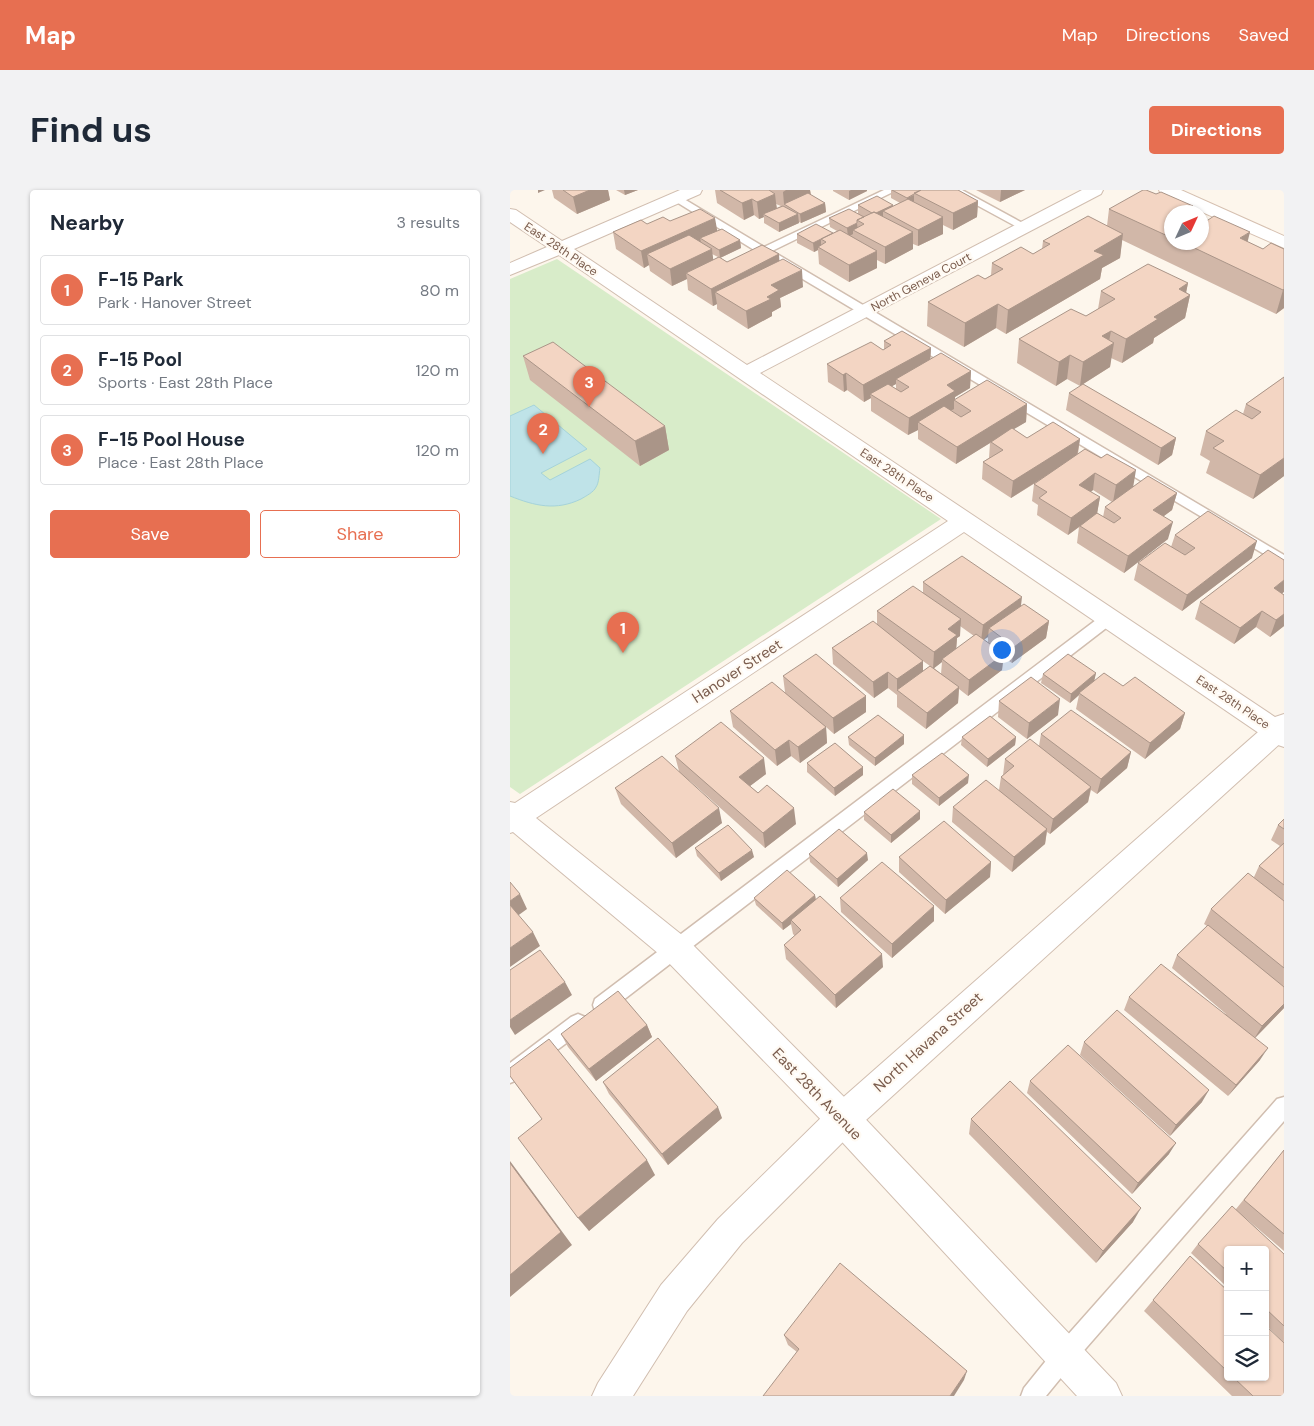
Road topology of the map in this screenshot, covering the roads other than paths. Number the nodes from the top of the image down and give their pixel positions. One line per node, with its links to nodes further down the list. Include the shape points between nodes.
1 (694, 190): 6 (street)
2 (892, 190): 11 (lane)
3 (954, 190): 8 (lane)
4 (1095, 190): 8 (street, North Geneva Court)
5 (1167, 190): 9 (street)
6 (675, 198): 10 (street); 11 (lane)
7 (510, 214): 10 (street, East 28th Place)
8 (1026, 227): 13 (street, North Geneva Court)
9 (1282, 240)
10 (561, 248): 12 (street); 14 (street, East 28th Place)
11 (763, 251): 13 (lane)
12 (510, 270)
13 (866, 312): 14 (street, North Geneva Court); 16 (lane)
14 (746, 373): 15 (street, East 28th Place)
15 (965, 521): 17 (street, East 28th Place); 19 (street, Hanover Street)
16 (1284, 561)
17 (1109, 618): 18 (street, East 28th Place); 20 (lane)
18 (1281, 730): 23 (street, North Havana Street)
19 (512, 817): 20 (street, East 28th Avenue)
20 (676, 950): 21 (lane); 23 (street, East 28th Avenue)
21 (510, 1074)
22 (1284, 1106): 24 (lane)
23 (843, 1119): 24 (street, East 28th Avenue); 25 (street, North Havana Street, via 724,1238 674,1298)
24 (1065, 1355): 26 (lane); 27 (street, East 28th Avenue)
25 (611, 1396)
26 (1032, 1396)
27 (1103, 1396)

